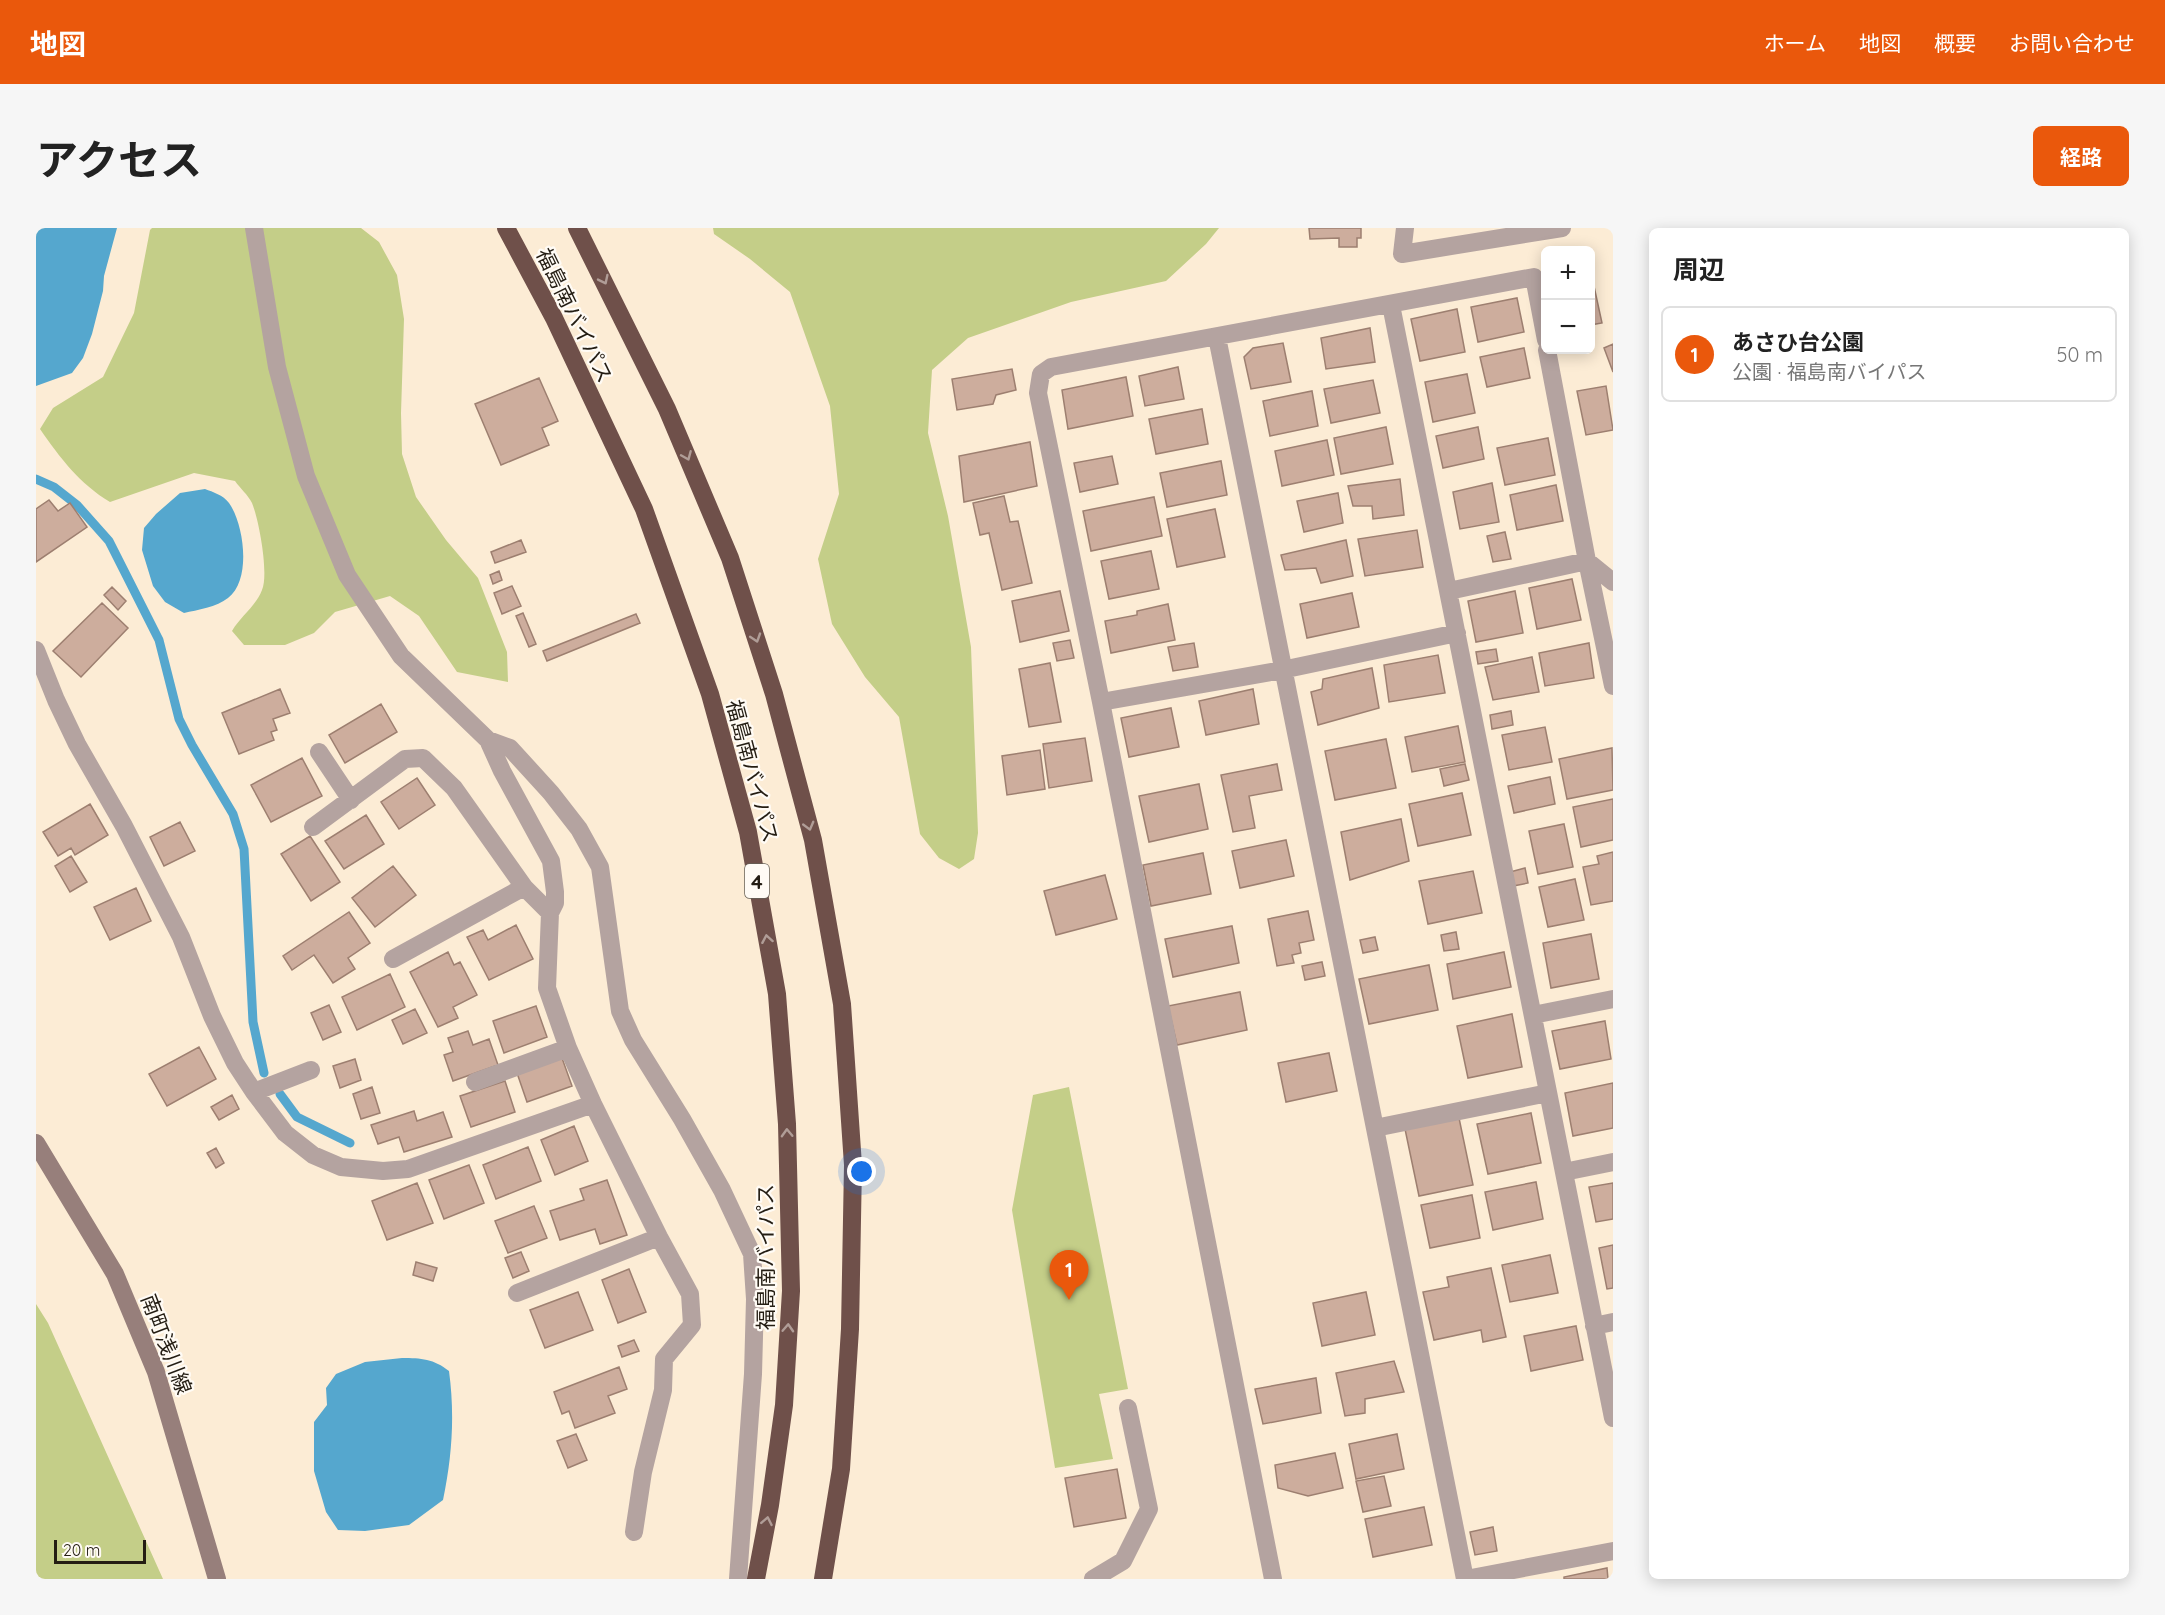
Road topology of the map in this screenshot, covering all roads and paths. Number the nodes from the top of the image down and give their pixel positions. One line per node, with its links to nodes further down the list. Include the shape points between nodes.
1 (254, 228): 18 (street, via 277,367 306,476 347,575 401,656)
2 (506, 228): 47 (highway, 福島南バイパス / 4, one-way to 2, via 784,1405 791,1291 787,1124 777,994 748,832 710,694 644,509 554,318)
3 (577, 228): 48 (highway, 福島南バイパス, one-way to 48, via 667,409 730,558 774,694 813,840 842,1004 853,1165 850,1329 841,1469)
4 (1405, 228): 5 (street, via 1402,254)
5 (1562, 228)
6 (1391, 305): 7 (street, via 1534,277); 8 (street); 12 (street)
7 (1541, 317)
8 (1216, 337): 15 (street); 17 (street, via 1051,367 1041,374 1038,393)
9 (1548, 354): 10 (street)
10 (1587, 561): 11 (street); 12 (street); 16 (street)
11 (1613, 582)
12 (1449, 591): 13 (street)
13 (1457, 633): 15 (street); 26 (street)
14 (36, 650): 30 (street, via 76,744 176,927 212,1016)
15 (1282, 670): 17 (street); 33 (street)
16 (1613, 686)
17 (1101, 702): 50 (street)
18 (488, 740): 23 (street, via 551,861 555,903); 46 (street, via 510,748 551,793 579,829 600,867 620,1011 633,1040 722,1190 752,1254 753,1374)
19 (319, 753): 20 (street)
20 (351, 800): 21 (street); 22 (street, via 405,759 423,758 454,788)
21 (313, 827)
22 (524, 887): 23 (street); 24 (street)
23 (550, 913): 27 (street, via 547,988)
24 (393, 958)
25 (1613, 999): 26 (street)
26 (1533, 1016): 31 (street)
27 (568, 1048): 29 (street); 32 (street)
28 (311, 1070): 30 (street)
29 (475, 1082)
30 (254, 1092): 32 (street, via 285,1134 313,1155 341,1167 383,1171 408,1169)
31 (1548, 1093): 33 (street); 36 (street)
32 (593, 1104): 37 (street)
33 (1375, 1128): 51 (street)
34 (36, 1143): 45 (street, 南町浅川線, via 115,1274 152,1361)
35 (1613, 1162): 36 (street)
36 (1564, 1172): 40 (street)
37 (659, 1237): 38 (street); 43 (street, via 690,1294 692,1325 664,1359 663,1390 643,1472)
38 (517, 1293)
39 (1613, 1322): 40 (street)
40 (1594, 1326): 42 (street)
41 (1128, 1408): 49 (street, via 1149,1509 1123,1561)
42 (1613, 1418)
43 (634, 1532)
44 (1613, 1551): 51 (street)
45 (217, 1579)
46 (738, 1579)
47 (756, 1579)
48 (823, 1579)
49 (1093, 1579)
50 (1273, 1579)
51 (1466, 1579)

